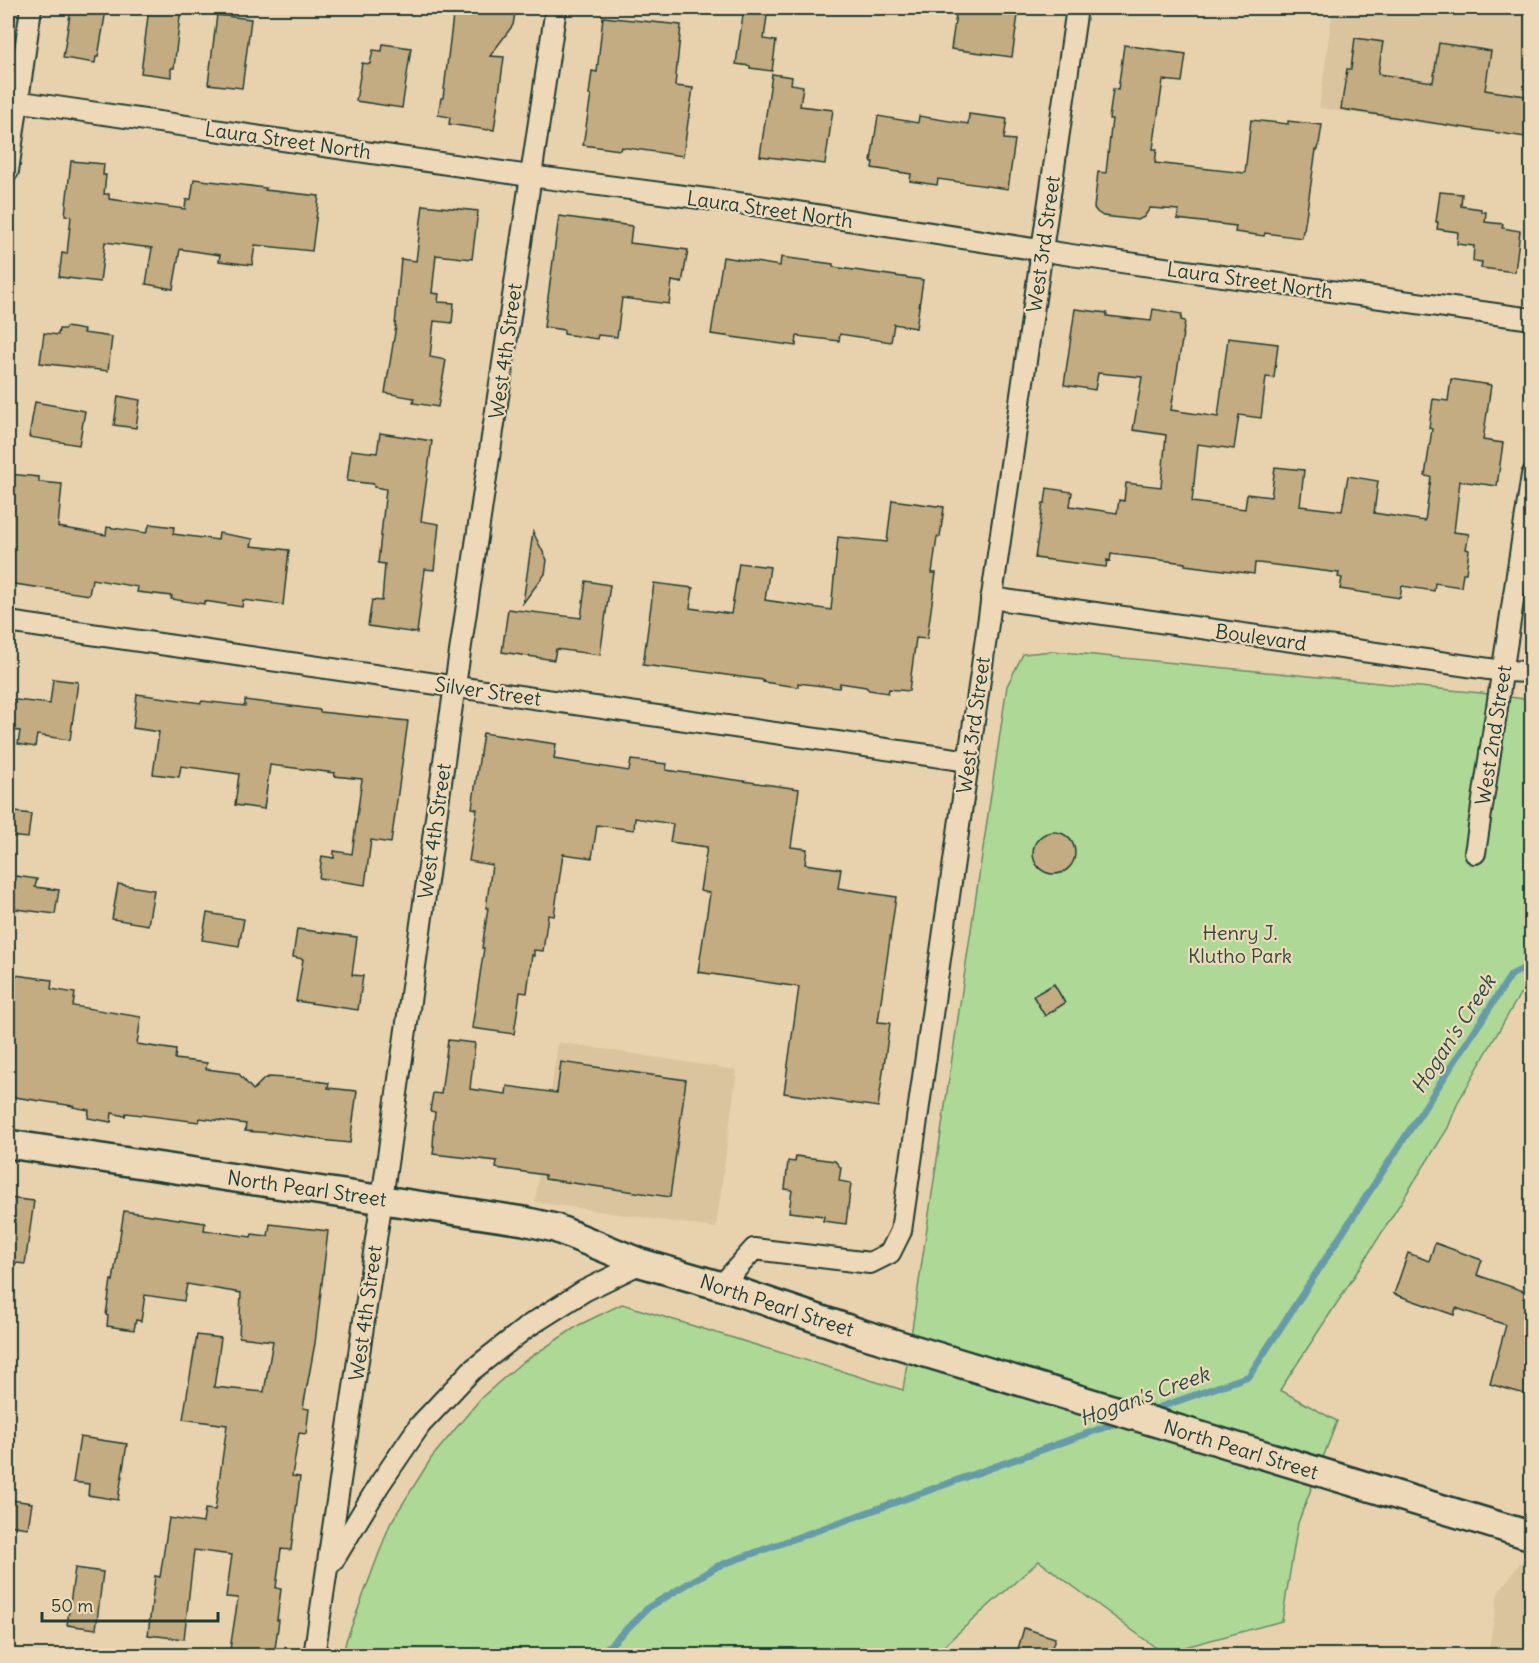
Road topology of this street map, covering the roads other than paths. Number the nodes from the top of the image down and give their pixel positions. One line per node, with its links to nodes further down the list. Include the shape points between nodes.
1 (31, 8): 4 (street)
2 (556, 8): 6 (street, West 4th Street)
3 (1077, 8): 7 (street, West 3rd Street)
4 (13, 100): 5 (street); 6 (street, Laura Street North)
5 (8, 171)
6 (530, 176): 7 (street, Laura Street North, via 753,205); 14 (street, West 4th Street)
7 (1041, 251): 8 (street, Laura Street North); 10 (street, West 3rd Street)
8 (1532, 319)
9 (1532, 475): 12 (street, West 2nd Street)
10 (991, 598): 12 (street, Boulevard); 15 (street, West 3rd Street)
11 (8, 622): 14 (street, Silver Street)
12 (1503, 671): 13 (street, Boulevard); 16 (street, West 2nd Street)
13 (1532, 672)
14 (455, 686): 15 (street, Silver Street); 18 (street, West 4th Street)
15 (969, 761): 20 (street, West 3rd Street, via 900,1232 890,1253 870,1263 754,1249)
16 (1475, 853)
17 (8, 1144): 18 (street, North Pearl Street)
18 (382, 1199): 19 (street, North Pearl Street, via 555,1228); 22 (street, West 4th Street)
19 (641, 1263): 20 (street, North Pearl Street); 22 (street, via 555,1309 471,1371 420,1425)
20 (721, 1286): 21 (street, North Pearl Street, via 863,1334)
21 (1532, 1536)
22 (327, 1570): 23 (street, West 4th Street)
23 (314, 1656)

